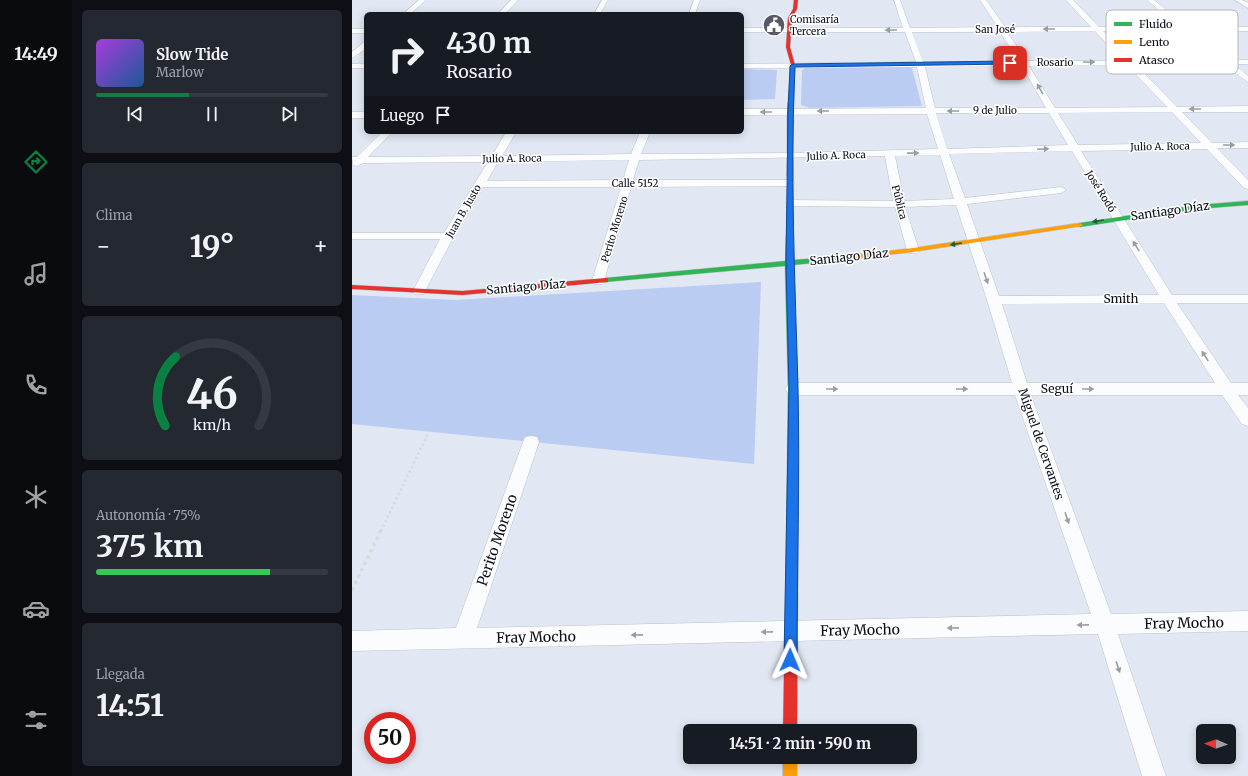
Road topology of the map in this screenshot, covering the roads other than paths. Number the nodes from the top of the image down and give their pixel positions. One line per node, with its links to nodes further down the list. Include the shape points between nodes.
1 (424, 0): 13 (street)
2 (515, 0): 14 (street)
3 (606, 0): 15 (street)
4 (697, 0): 16 (street)
5 (796, 0): 17 (main road)
6 (897, 0): 23 (street, Miguel de Cervantes)
7 (984, 0): 18 (street, José Rodó)
8 (1069, 0): 19 (street)
9 (1150, 0): 12 (street)
10 (1238, 0): 11 (street)
11 (1248, 6)
12 (1162, 10)
13 (409, 12)
14 (503, 12)
15 (598, 12)
16 (693, 12)
17 (800, 27): 22 (street, San José); 22 (main road, via 790,18); 23 (street, San José, one-way to 17); 29 (main road)
18 (1004, 29): 19 (street, San José, one-way to 18); 23 (street, San José); 30 (street, José Rodó)
19 (1097, 29): 20 (street, San José); 26 (street)
20 (1106, 29)
21 (744, 30): 22 (street, San José)
22 (789, 30): 29 (main road, via 788,47)
23 (908, 30): 32 (street, Miguel de Cervantes)
24 (352, 31): 25 (street)
25 (364, 31)
26 (1106, 38)
27 (364, 47): 28 (street)
28 (352, 56)
29 (792, 62): 32 (street, Rosario); 35 (street, Rosario); 44 (main road)
30 (1024, 62): 31 (street, Rosario, one-way to 31); 32 (street, Rosario); 41 (street, José Rodó, one-way to 30)
31 (1106, 62)
32 (920, 64): 42 (street, Miguel de Cervantes)
33 (352, 66): 34 (street)
34 (364, 66)
35 (744, 66)
36 (1238, 72): 38 (street)
37 (1140, 74): 39 (street)
38 (1248, 80)
39 (1174, 109): 40 (street, 9 de Julio, one-way to 39); 41 (street, 9 de Julio); 50 (street)
40 (1248, 109)
41 (1052, 110): 42 (street, 9 de Julio, one-way to 42); 52 (street, José Rodó)
42 (931, 111): 44 (street, 9 de Julio, one-way to 44); 53 (street, Miguel de Cervantes)
43 (744, 112): 44 (street, 9 de Julio, one-way to 43)
44 (790, 112): 55 (main road)
45 (352, 115): 46 (street)
46 (364, 115)
47 (385, 134): 58 (street)
48 (510, 134): 57 (street, Juan B. Justo)
49 (643, 134): 56 (street, Perito Moreno)
50 (1208, 145): 51 (street, Julio A. Roca, one-way to 51); 52 (street, Julio A. Roca); 63 (street)
51 (1248, 145)
52 (1076, 148): 53 (street, Julio A. Roca, one-way to 52); 69 (street, José Rodó)
53 (944, 153): 54 (street, Julio A. Roca, one-way to 53); 65 (street, Miguel de Cervantes)
54 (890, 154): 55 (street, Julio A. Roca); 68 (street, Pública)
55 (790, 156): 56 (street, Julio A. Roca); 61 (main road)
56 (635, 157): 57 (street, Julio A. Roca); 60 (street, Perito Moreno)
57 (495, 158): 58 (street, Julio A. Roca); 62 (street, Juan B. Justo)
58 (356, 160): 59 (street)
59 (352, 168)
60 (628, 183): 61 (street, Calle 5152); 62 (street, Calle 5152); 75 (street, Perito Moreno)
61 (790, 183): 66 (main road)
62 (479, 184): 70 (street, Juan B. Justo)
63 (1248, 186)
64 (1061, 190): 65 (street)
65 (960, 202): 68 (street); 72 (street, Miguel de Cervantes)
66 (790, 203): 68 (street); 74 (main road)
67 (1248, 203): 69 (main road, Santiago Díaz, via 1197,206)
68 (899, 204): 73 (street, Pública)
69 (1118, 218): 72 (main road, Santiago Díaz, one-way to 72); 78 (street, José Rodó, one-way to 69)
70 (448, 236): 71 (street); 77 (street, Juan B. Justo)
71 (355, 238)
72 (974, 241): 73 (main road, Santiago Díaz, one-way to 73); 80 (street, Miguel de Cervantes, one-way to 80)
73 (913, 250): 74 (main road, Santiago Díaz)
74 (789, 264): 75 (main road, Santiago Díaz); 81 (main road)
75 (598, 280): 77 (main road, Santiago Díaz, via 462,293)
76 (352, 287): 77 (main road, Santiago Díaz)
77 (419, 291)
78 (1168, 299): 79 (street, Smith); 80 (street, Smith); 83 (street, José Rodó, one-way to 78)
79 (1248, 299)
80 (994, 300): 82 (street, Miguel de Cervantes)
81 (793, 389): 82 (street, Seguí, one-way to 82); 89 (main road)
82 (1021, 389): 83 (street, Seguí, one-way to 83); 88 (street, Miguel de Cervantes, one-way to 88)
83 (1226, 389): 84 (street, Seguí); 85 (street, José Rodó)
84 (1248, 389)
85 (1248, 420)
86 (531, 442): 90 (street, Perito Moreno)
87 (1248, 621): 88 (street, Fray Mocho)
88 (1104, 625): 89 (street, Fray Mocho, one-way to 89); 95 (street, Miguel de Cervantes, one-way to 95)
89 (791, 631): 90 (street, Fray Mocho, one-way to 90); 92 (main road)
90 (464, 639): 91 (street, Fray Mocho)
91 (352, 641)
92 (790, 724)
93 (790, 764): 94 (main road)
94 (790, 776)
95 (1154, 776)

